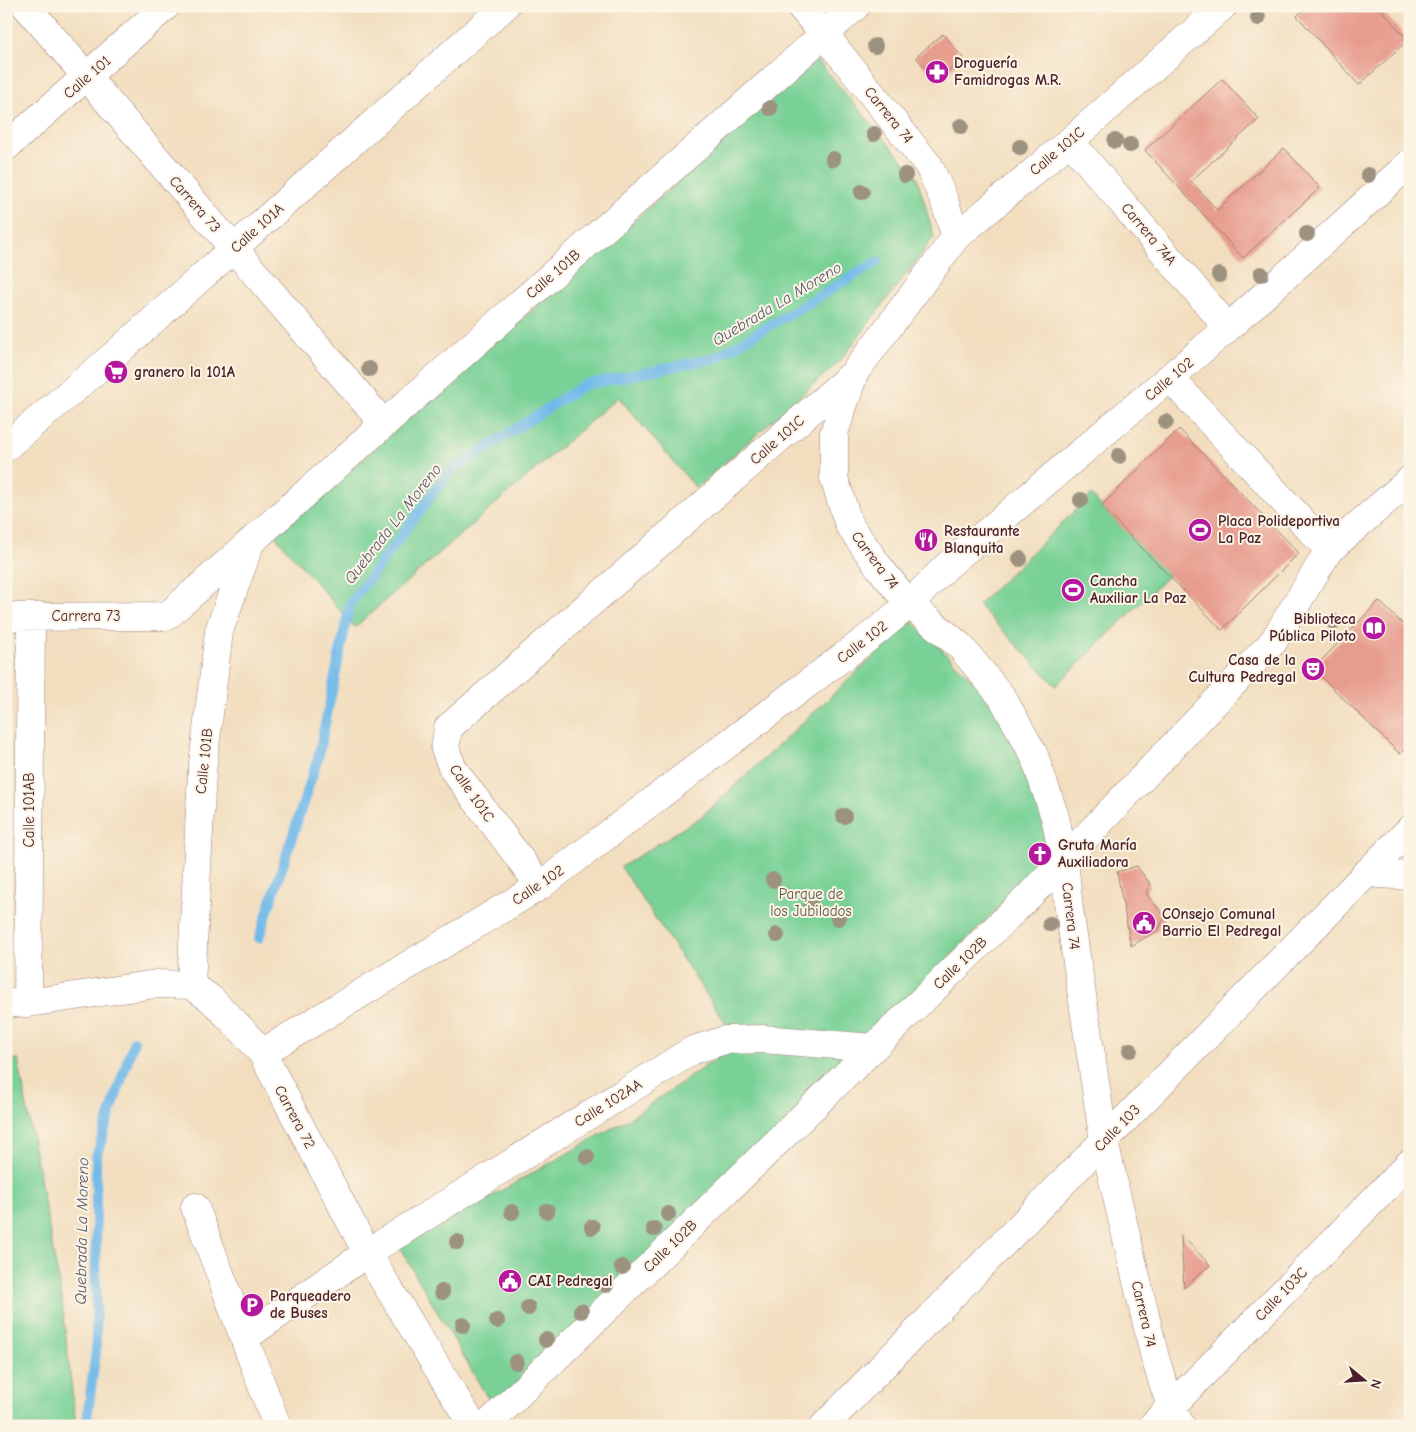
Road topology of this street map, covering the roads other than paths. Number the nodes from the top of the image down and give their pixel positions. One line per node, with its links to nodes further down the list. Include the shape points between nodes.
1 (26, 6): 8 (street, Carrera 73)
2 (166, 6): 8 (street, Calle 101)
3 (505, 6): 13 (street, Calle 101A)
4 (800, 6): 7 (street, Carrera 74)
5 (856, 6): 7 (street, Calle 101B)
6 (1223, 6): 9 (street, Calle 101C)
7 (824, 34): 12 (street, Carrera 74, via 929,166); 17 (street, Calle 101B)
8 (86, 77): 10 (street, Calle 101); 13 (street, Carrera 73)
9 (1070, 141): 12 (street, Calle 101C); 14 (street, Carrera 74A)
10 (6, 147)
11 (1410, 163): 14 (street, Calle 102)
12 (956, 237): 15 (street, Calle 101C)
13 (234, 249): 17 (street, Carrera 73); 18 (street, Calle 101A)
14 (1228, 328): 16 (street, Calle 102)
15 (855, 372): 22 (street, Carrera 74, via 834,434 834,478 849,525); 29 (street, Calle 101C, via 448,728 445,749 453,769)
16 (1170, 378): 21 (street); 22 (street, Calle 102, via 948,565)
17 (384, 424): 20 (street, Calle 101B)
18 (6, 448)
19 (1410, 480): 21 (street, Calle 102B)
20 (251, 542): 23 (street, Calle 101B); 30 (street, Calle 101B, via 219,632 202,772)
21 (1329, 550): 26 (street, Calle 102B, via 1273,642)
22 (909, 604): 26 (street, Carrera 74, via 960,646 1002,697 1034,755 1055,818); 29 (street, Calle 102)
23 (167, 616): 24 (street, Carrera 73)
24 (19, 617): 31 (street, Calle 101AB)
25 (1410, 829): 27 (street, Calle 103)
26 (1064, 860): 32 (street, Calle 102B); 34 (street, Carrera 74)
27 (1366, 874): 28 (street); 34 (street, Calle 103)
28 (1410, 876)
29 (540, 886): 33 (street, Calle 102)
30 (191, 985): 31 (street, via 156,984); 33 (street, Carrera 72, via 211,999)
31 (17, 1003)
32 (873, 1048): 37 (street, Calle 102AA, via 763,1039 725,1040 693,1050); 42 (street, Calle 102B)
33 (262, 1053): 37 (street, Carrera 72)
34 (1104, 1142): 39 (street, Carrera 74, via 1155,1358); 43 (street, Calle 103)
35 (1410, 1163): 39 (street, Calle 103C)
36 (195, 1207): 38 (street)
37 (367, 1253): 38 (street, Calle 102AA); 41 (street, Carrera 72)
38 (244, 1338): 40 (street)
39 (1176, 1416): 44 (street, Calle 103C)
40 (277, 1426)
41 (473, 1426)
42 (486, 1426)
43 (824, 1426)
44 (1152, 1426)

